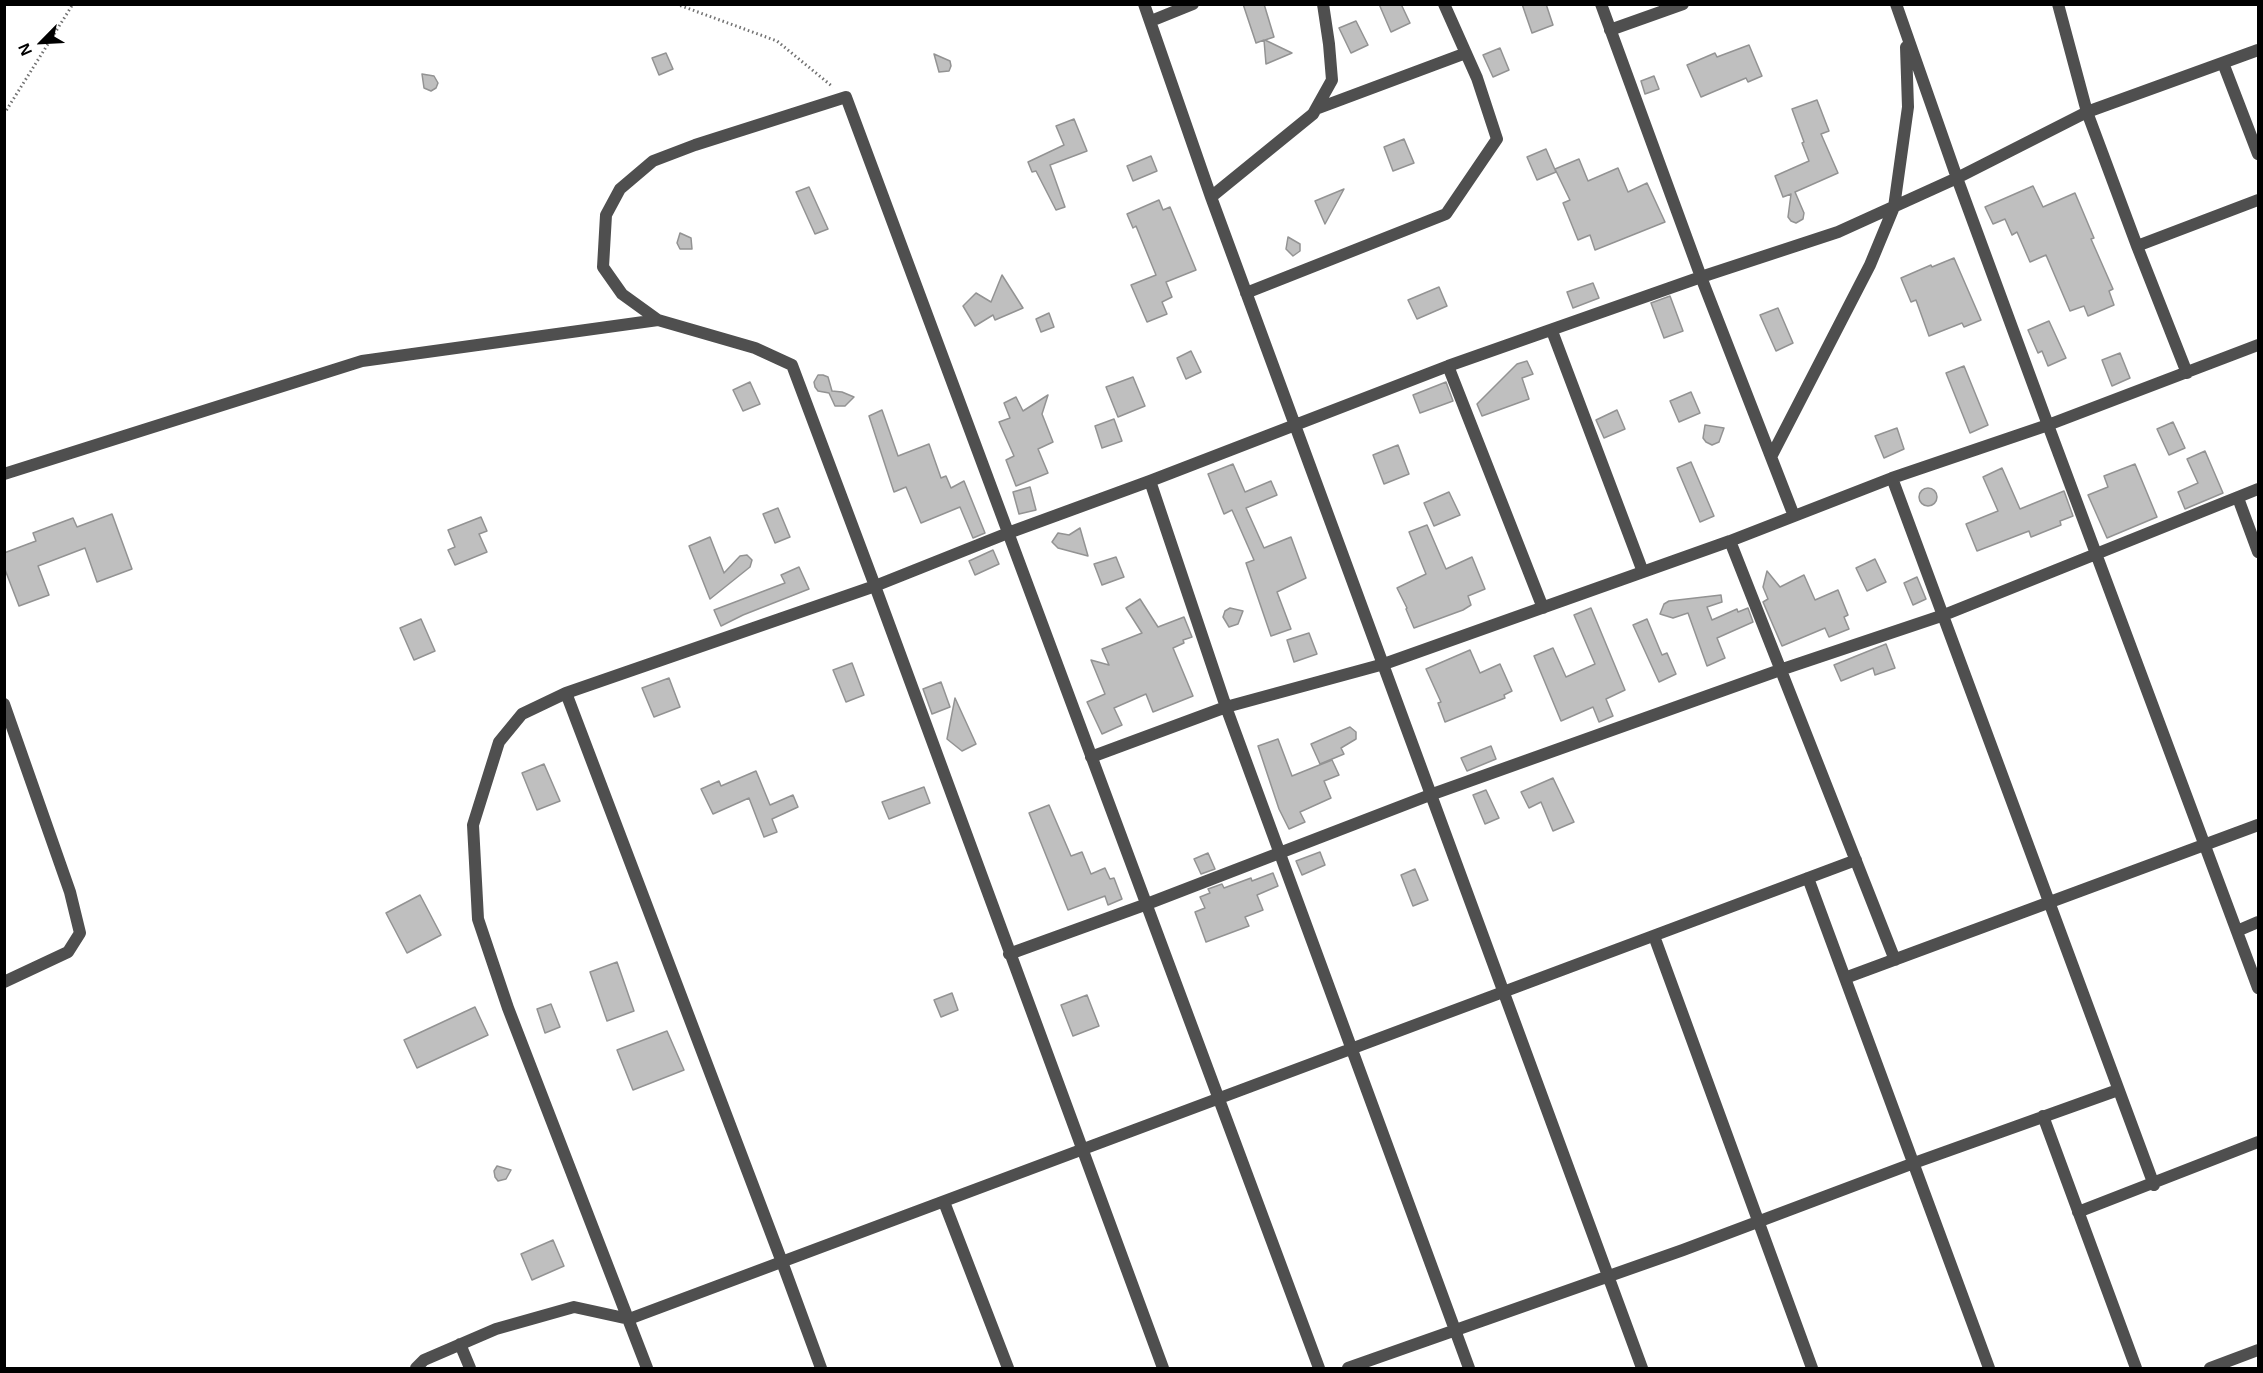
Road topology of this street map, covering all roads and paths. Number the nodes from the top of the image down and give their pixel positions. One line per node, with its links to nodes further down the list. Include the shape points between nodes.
1 (73, 4): 20 (path)
2 (676, 4): 17 (path, via 777,41)
3 (1144, 4): 11 (street)
4 (1193, 4): 11 (street)
5 (1323, 4): 18 (street, via 1332,80)
6 (1444, 4): 15 (street)
7 (1601, 4): 12 (street)
8 (1683, 4): 12 (street)
9 (1896, 4): 13 (street)
10 (2058, 4): 19 (street)
11 (1151, 21): 23 (street)
12 (1610, 30): 27 (street)
13 (1905, 33): 22 (street); 25 (street, via 1908,107)
14 (2259, 50): 16 (street)
15 (1466, 53): 18 (street); 28 (street, via 1497,139 1446,214)
16 (2223, 63): 19 (street); 21 (street)
17 (846, 97): 29 (street, via 652,161 621,189 606,214 603,267 622,294); 43 (street)
18 (1316, 109): 23 (street)
19 (2087, 112): 22 (street); 26 (street)
20 (4, 114)
21 (2259, 154)
22 (1957, 178): 25 (street); 35 (street)
23 (1211, 198): 28 (street)
24 (2259, 200): 26 (street)
25 (1894, 207): 27 (street, via 1838,232); 36 (street, via 1870,265)
26 (2137, 246): 33 (street)
27 (1701, 278): 30 (street); 36 (street)
28 (1246, 293): 34 (street)
29 (658, 320): 37 (street, via 362,361); 48 (street, via 755,348 792,365)
30 (1552, 331): 32 (street); 47 (street)
31 (2259, 345): 33 (street)
32 (1448, 366): 34 (street); 49 (street)
33 (2187, 373): 35 (street)
34 (1294, 425): 39 (street); 51 (street)
35 (2048, 425): 38 (street); 46 (street)
36 (1771, 457): 42 (street)
37 (4, 474)
38 (1892, 478): 42 (street); 50 (street)
39 (1150, 482): 43 (street); 55 (street)
40 (2259, 489): 41 (street)
41 (2238, 498): 45 (street); 46 (street)
42 (1794, 516): 44 (street)
43 (1008, 532): 48 (street); 56 (street)
44 (1730, 541): 47 (street); 52 (street)
45 (2259, 552)
46 (2097, 555): 50 (street); 59 (street)
47 (1643, 572): 49 (street)
48 (875, 586): 53 (street); 68 (street)
49 (1543, 609): 51 (street)
50 (1944, 615): 52 (street); 63 (street)
51 (1384, 664): 55 (street); 57 (street)
52 (1780, 670): 57 (street); 61 (street)
53 (566, 693): 85 (street); 87 (street, via 522,714 499,742 473,825 478,919 508,1008)
54 (4, 704): 71 (street, via 70,892 80,933 68,952)
55 (1226, 707): 56 (street); 60 (street)
56 (1092, 757): 64 (street)
57 (1430, 795): 60 (street); 73 (street)
58 (2259, 825): 59 (street)
59 (2205, 845): 63 (street); 66 (street)
60 (1278, 852): 64 (street); 74 (street)
61 (1856, 860): 62 (street); 69 (street)
62 (1808, 878): 67 (street); 70 (street)
63 (2048, 903): 69 (street); 75 (street)
64 (1147, 904): 68 (street); 76 (street)
65 (2259, 922): 66 (street)
66 (2237, 931): 72 (street)
67 (1653, 936): 73 (street); 84 (street)
68 (1009, 954): 79 (street)
69 (1896, 960): 70 (street)
70 (1845, 978): 80 (street)
71 (4, 982)
72 (2259, 988)
73 (1504, 992): 74 (street); 86 (street)
74 (1352, 1049): 76 (street); 88 (street)
75 (2118, 1090): 77 (street); 81 (street)
76 (1219, 1099): 79 (street); 97 (street)
77 (2043, 1116): 80 (street); 83 (street)
78 (2259, 1142): 81 (street)
79 (1082, 1150): 82 (street); 96 (street)
80 (1914, 1163): 84 (street); 102 (street)
81 (2154, 1185): 83 (street)
82 (944, 1202): 85 (street); 95 (street)
83 (2078, 1212): 103 (street)
84 (1758, 1222): 86 (street); 101 (street)
85 (782, 1262): 87 (street); 94 (street)
86 (1608, 1276): 88 (street); 100 (street)
87 (629, 1319): 89 (street, via 574,1307 496,1329); 93 (street)
88 (1455, 1330): 98 (street); 99 (street)
89 (460, 1344): 91 (street, via 424,1360); 92 (street)
90 (2259, 1350): 104 (street)
91 (416, 1368)
92 (470, 1368)
93 (647, 1368)
94 (820, 1368)
95 (1008, 1368)
96 (1163, 1368)
97 (1319, 1368)
98 (1348, 1368)
99 (1469, 1368)
100 (1642, 1368)
101 (1812, 1368)
102 (1989, 1368)
103 (2136, 1368)
104 (2210, 1368)

